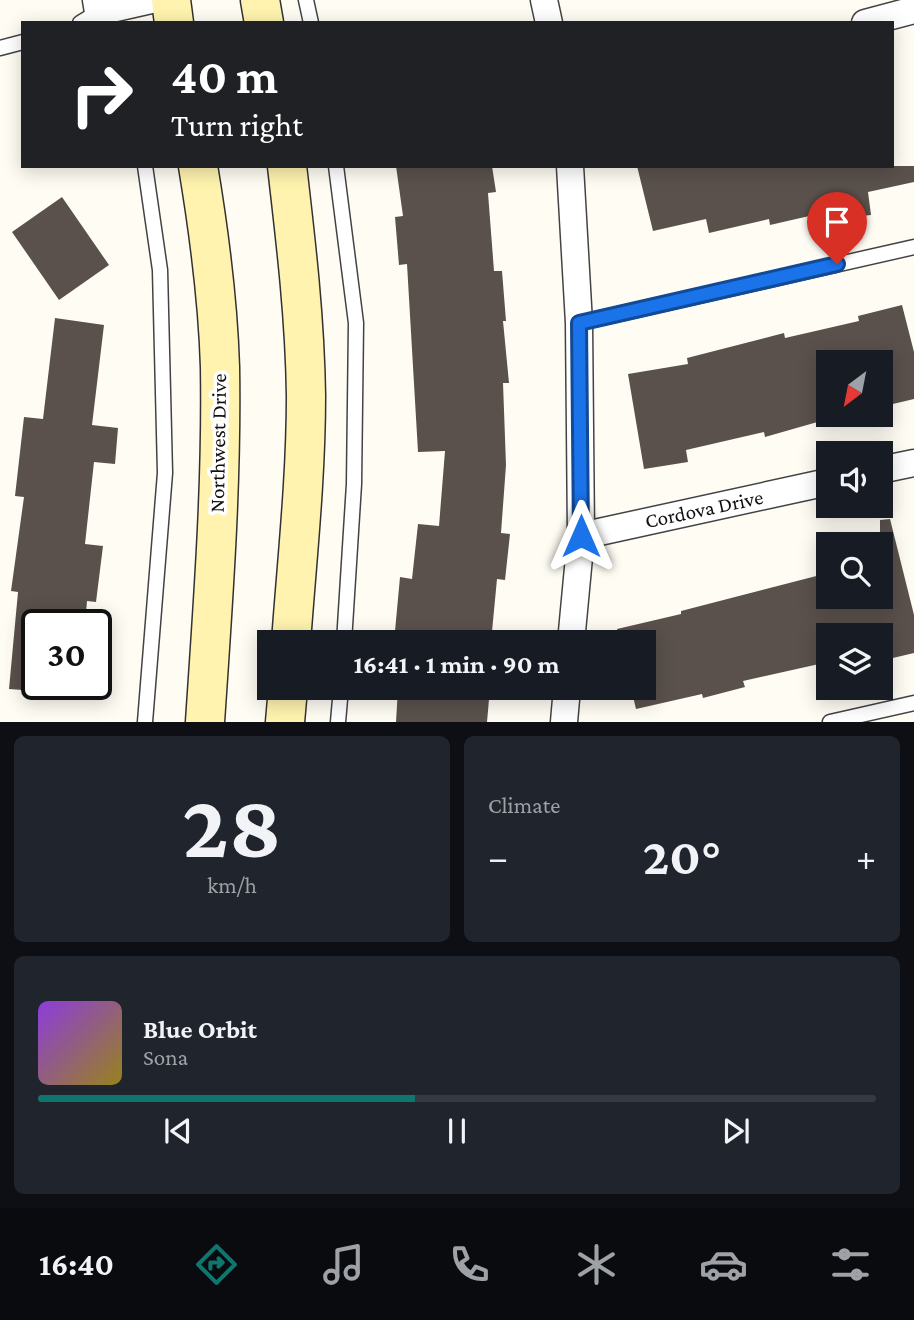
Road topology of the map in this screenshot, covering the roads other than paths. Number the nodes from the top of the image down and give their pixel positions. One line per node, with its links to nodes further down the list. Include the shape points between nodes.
1 (152, 0): 7 (street)
2 (171, 0): 8 (main road)
3 (260, 0): 9 (main road)
4 (306, 0): 10 (lane)
5 (544, 0): 11 (street)
6 (914, 10): 12 (street)
7 (95, 14)
8 (174, 21)
9 (264, 21)
10 (311, 21)
11 (549, 21)
12 (873, 21)
13 (21, 43): 14 (lane)
14 (0, 48)
15 (145, 168): 33 (lane, via 160,270 165,473)
16 (198, 168): 34 (main road, Northwest Drive, via 220,365 217,541)
17 (287, 168): 26 (main road, via 301,278 306,397)
18 (335, 168): 27 (lane, via 356,323 354,484)
19 (570, 168): 21 (street)
20 (914, 247): 21 (lane)
21 (579, 323): 25 (street)
22 (914, 463): 23 (street)
23 (893, 467)
24 (816, 485): 25 (street, Cordova Drive)
25 (581, 536): 28 (street)
26 (292, 630)
27 (345, 630)
28 (572, 630)
29 (287, 700): 35 (main road)
30 (340, 700): 36 (lane)
31 (566, 700): 37 (street)
32 (914, 703): 38 (lane)
33 (145, 722)
34 (205, 722)
35 (285, 722)
36 (338, 722)
37 (564, 722)
38 (830, 722)

